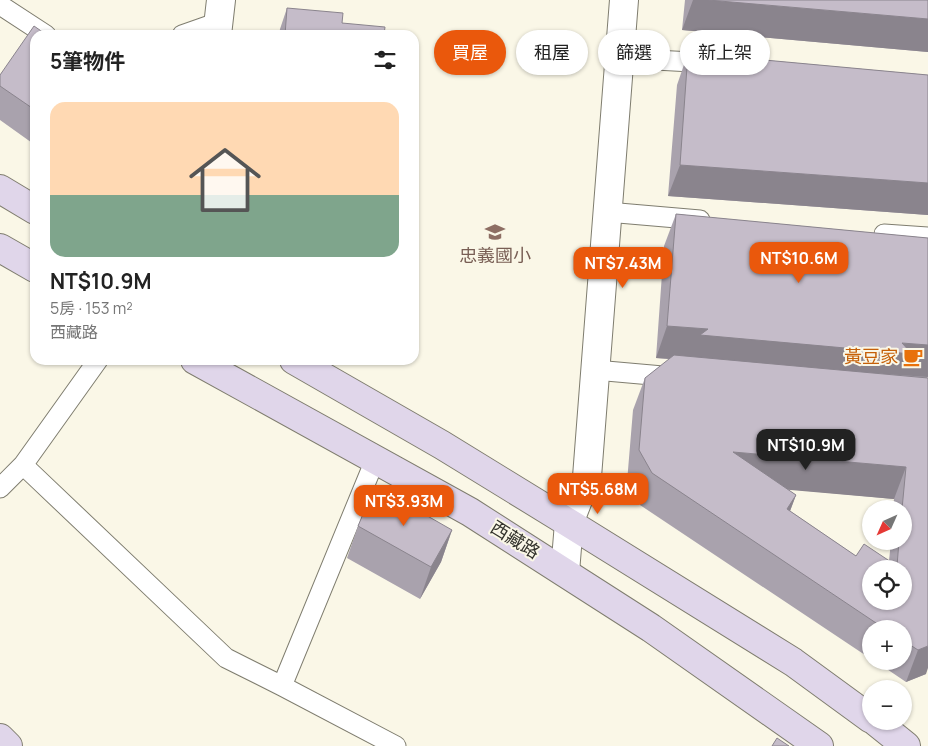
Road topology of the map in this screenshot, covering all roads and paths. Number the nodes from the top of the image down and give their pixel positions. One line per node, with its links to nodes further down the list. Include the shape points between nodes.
1 (624, 0): 6 (street)
2 (0, 5): 4 (lane)
3 (219, 19): 5 (lane)
4 (38, 30)
5 (194, 30)
6 (621, 30)
7 (618, 75): 10 (street)
8 (0, 189): 9 (street)
9 (30, 207)
10 (607, 212): 11 (lane); 19 (street)
11 (714, 221)
12 (870, 233): 13 (lane)
13 (928, 237)
14 (0, 248): 15 (street)
15 (30, 265)
16 (94, 365): 22 (lane)
17 (204, 365): 21 (street, 西藏路)
18 (303, 365): 24 (street)
19 (595, 370): 20 (lane); 24 (street, via 587,477)
20 (693, 379)
21 (375, 460): 25 (street, 西藏路, via 470,512); 26 (lane)
22 (23, 465): 23 (lane); 26 (lane, via 226,658)
23 (0, 488)
24 (570, 523): 25 (street); 27 (street, via 793,662)
25 (565, 572): 32 (street, 西藏路)
26 (282, 686): 31 (lane)
27 (862, 712)
28 (886, 730): 33 (street)
29 (0, 738): 30 (street)
30 (8, 746)
31 (396, 746)
32 (819, 746)
33 (906, 746)

